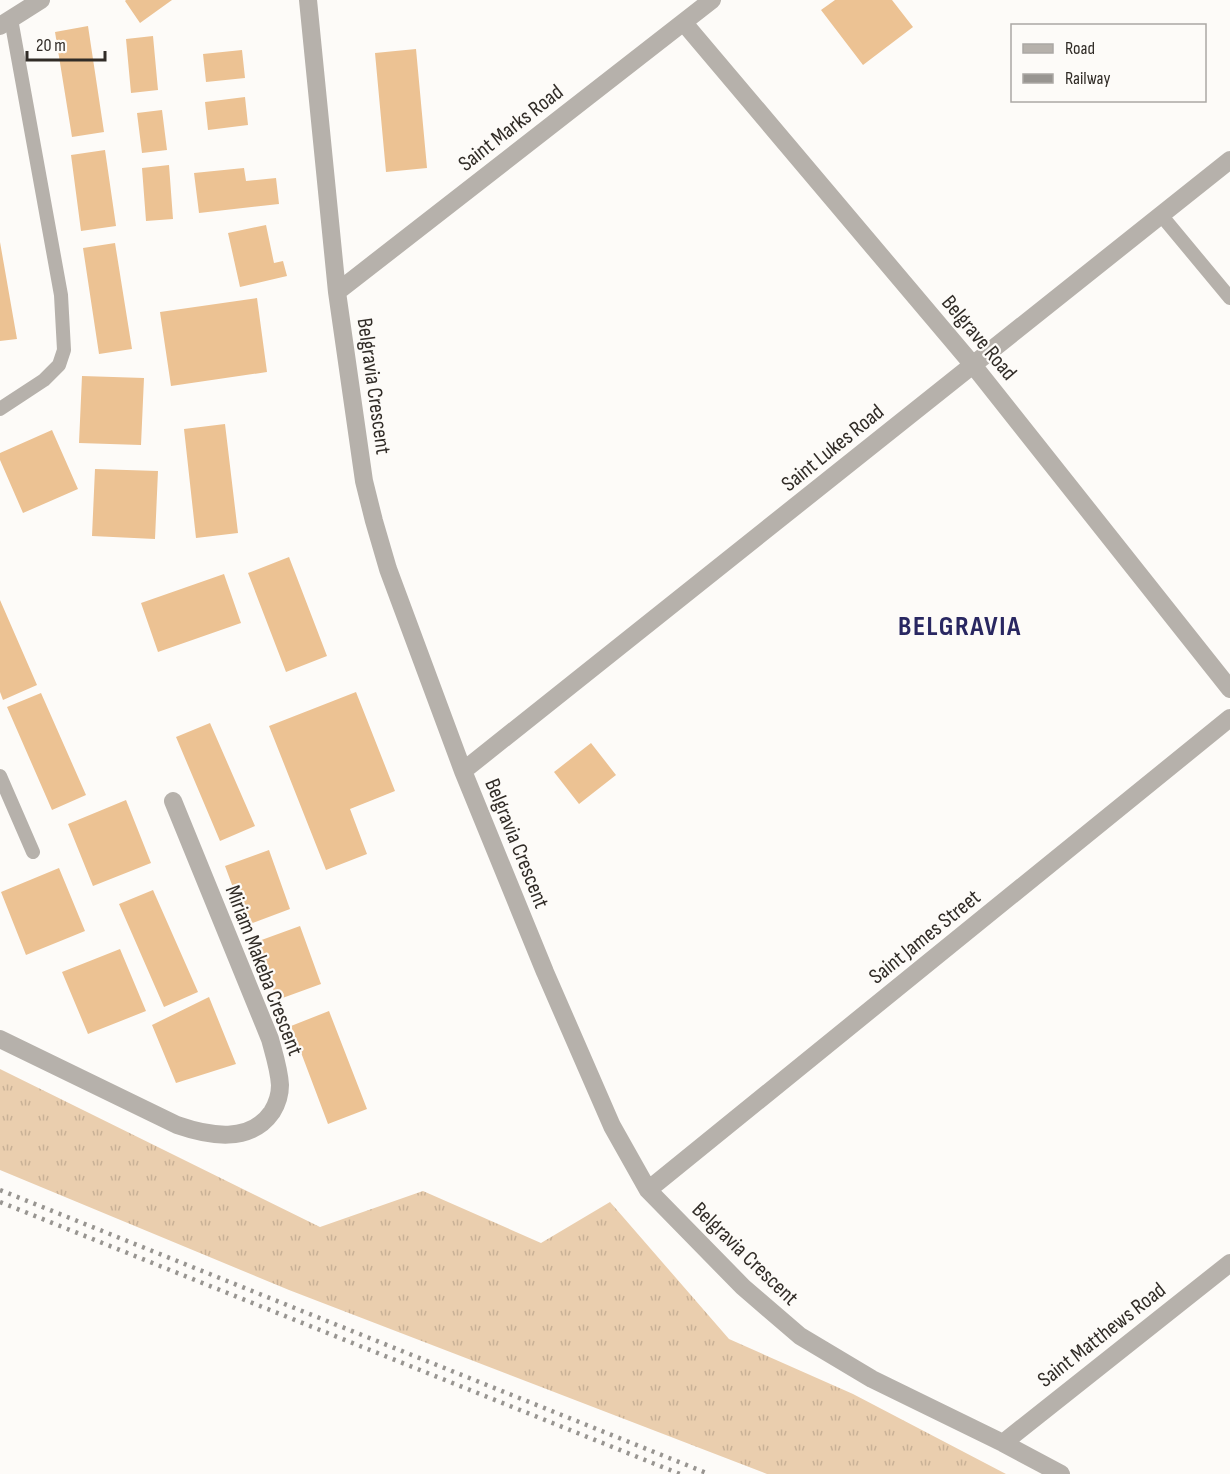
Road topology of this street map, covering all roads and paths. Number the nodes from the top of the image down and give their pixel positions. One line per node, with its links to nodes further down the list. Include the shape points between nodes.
1 (41, 0): 4 (street)
2 (308, 0): 8 (street, Belgravia Crescent)
3 (712, 0): 5 (street, Saint Marks Road)
4 (6, 23): 11 (lane, via 61,295 64,350 59,364 44,380)
5 (684, 23): 8 (street, Saint Marks Road); 10 (street, Belgrave Road)
6 (1230, 160): 7 (street, Saint Lukes Road)
7 (1161, 215): 9 (lane); 10 (street, Saint Lukes Road)
8 (338, 292): 14 (street, Belgravia Crescent, via 364,481 374,521 388,569)
9 (1230, 298)
10 (973, 365): 12 (street, Belgrave Road); 14 (street, Saint Lukes Road)
11 (0, 409)
12 (1230, 689)
13 (1230, 718): 19 (street, Saint James Street)
14 (464, 771): 19 (street, Belgravia Crescent, via 582,1059 612,1126)
15 (0, 776): 17 (lane)
16 (173, 801): 18 (street, Miriam Makeba Crescent, via 270,1039 280,1087 276,1106 266,1120 247,1132 202,1133 177,1125)
17 (33, 852)
18 (0, 1039)
19 (648, 1190): 21 (street, Belgravia Crescent, via 743,1287 800,1336 872,1379)
20 (1230, 1263): 21 (street, Saint Matthews Road)
21 (1003, 1443): 22 (street, Belgravia Crescent)
22 (1061, 1474)

